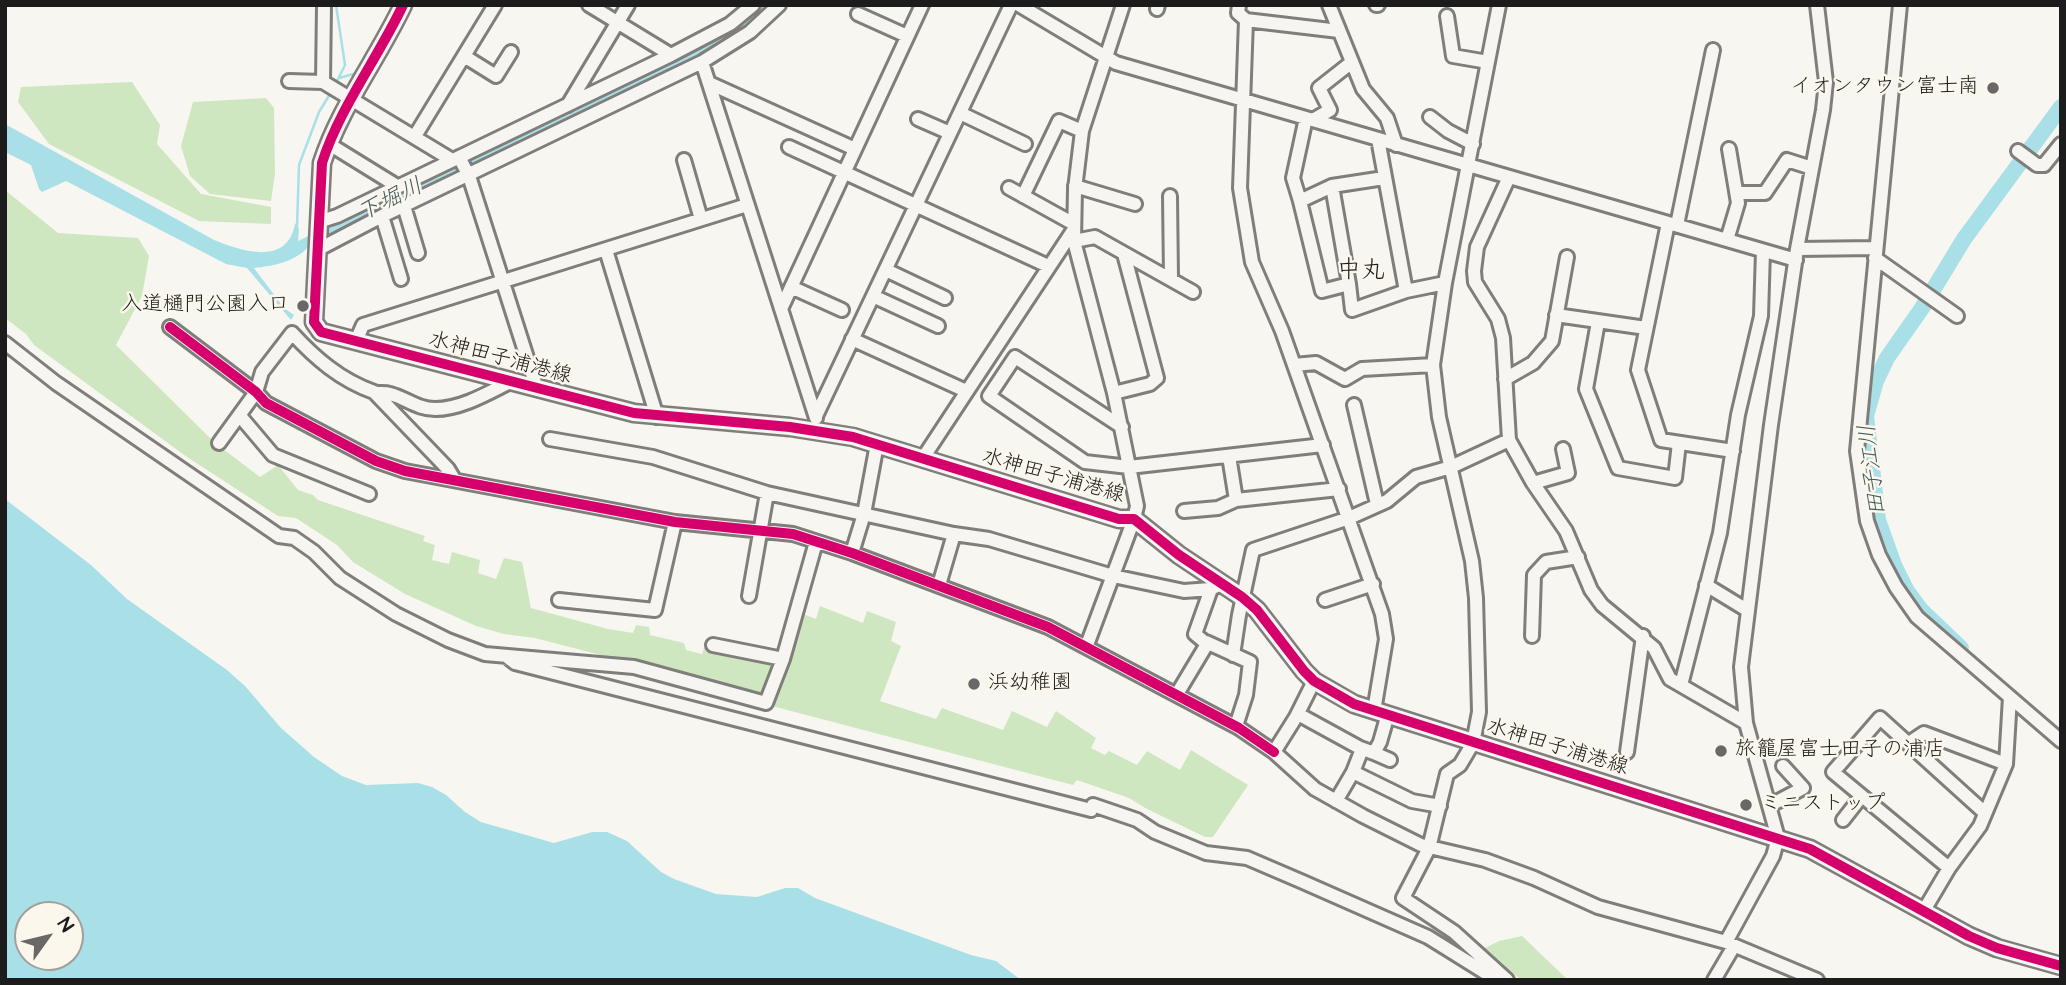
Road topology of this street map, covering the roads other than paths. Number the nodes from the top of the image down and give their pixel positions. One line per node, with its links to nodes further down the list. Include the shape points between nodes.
1 (324, 5): 32 (street)
2 (403, 5): 34 (main road, 水神田子浦港線)
3 (495, 5): 26 (street)
4 (589, 5): 20 (street)
5 (628, 5): 20 (street)
6 (752, 5): 25 (street, via 730,24)
7 (779, 5): 28 (street, via 732,46)
8 (922, 5): 22 (street)
9 (1011, 5): 37 (street)
10 (1019, 5): 27 (street)
11 (1238, 5): 19 (street, via 1238,13)
12 (1329, 5): 21 (street)
13 (1499, 5): 30 (street)
14 (1817, 5): 57 (street, via 1826,82)
15 (1900, 5): 84 (street)
16 (1120, 6): 27 (street)
17 (858, 14): 22 (street)
18 (1447, 16): 30 (street, via 1453,56)
19 (1246, 20): 21 (street); 35 (street)
20 (618, 23): 25 (street); 36 (street)
21 (1339, 31): 29 (street)
22 (908, 36): 51 (street)
23 (1713, 50): 76 (street)
24 (511, 52): 26 (street, via 496,76)
25 (671, 55): 36 (street)
26 (464, 56): 43 (street)
27 (1106, 57): 35 (street); 41 (street)
28 (702, 62): 33 (street); 59 (street)
29 (1352, 62): 40 (street, via 1319,88 1330,110); 49 (street, via 1363,89 1387,118)
30 (1489, 62): 47 (street)
31 (289, 81): 32 (street)
32 (323, 82): 34 (street)
33 (709, 83): 51 (street); 71 (street)
34 (352, 98): 43 (street); 45 (main road, 水神田子浦港線)
35 (1243, 100): 40 (street); 111 (street, via 1240,188 1252,262)
36 (568, 105): 54 (street)
37 (960, 113): 42 (street); 46 (street)
38 (1430, 117): 47 (street)
39 (918, 119): 42 (street)
40 (1309, 119): 44 (street); 69 (street, via 1293,178)
41 (1082, 131): 63 (street); 68 (street, via 1059,121)
42 (950, 133): 72 (street)
43 (415, 136): 54 (street)
44 (1378, 139): 49 (street); 61 (street)
45 (329, 144): 62 (street); 77 (main road, 水神田子浦港線, via 320,178)
46 (1025, 144)
47 (1473, 144): 56 (street)
48 (2061, 144): 53 (street, via 2048,163 2037,165)
49 (1396, 145): 56 (street)
50 (789, 147): 58 (street)
51 (855, 149): 58 (street)
52 (1729, 149): 66 (street)
53 (2018, 151)
54 (456, 159): 59 (street); 62 (street)
55 (684, 160): 75 (street)
56 (1469, 165): 60 (street); 94 (street)
57 (1812, 168): 66 (street, via 1787,160 1765,193); 86 (street)
58 (845, 171): 72 (street); 95 (street)
59 (469, 176): 73 (street); 92 (street)
60 (1509, 177): 76 (street); 113 (street, via 1478,247 1474,271 1475,282 1499,319)
61 (1384, 178): 64 (street); 96 (street)
62 (397, 186): 77 (street)
63 (1075, 186): 70 (street); 78 (street)
64 (1332, 186): 69 (street); 93 (street)
65 (1009, 188): 68 (street)
66 (1737, 193): 79 (street)
67 (1170, 195): 90 (street)
68 (1023, 196): 78 (street)
69 (1300, 201): 93 (street, via 1322,291)
70 (1135, 204)
71 (747, 205): 75 (street); 100 (street)
72 (916, 205): 88 (street); 89 (street)
73 (404, 206): 74 (street); 83 (street)
74 (382, 216): 80 (street); 91 (street)
75 (701, 219): 81 (street)
76 (1672, 224): 79 (street); 107 (street)
77 (318, 226): 80 (main road, 水神田子浦港線)
78 (1074, 231): 85 (street); 88 (street); 119 (street)
79 (1727, 240): 82 (street)
80 (317, 248): 109 (main road, 水神田子浦港線, via 314,322 321,332)
81 (606, 250): 92 (street); 122 (street)
82 (1763, 251): 86 (street); 132 (street, via 1760,316)
83 (418, 253)
84 (1875, 253): 86 (street); 103 (street); 175 (street, via 1857,451 1867,521 1885,565 1917,617)
85 (1124, 254): 90 (street); 119 (street, via 1157,378)
86 (1797, 254): 163 (street)
87 (1567, 257): 102 (street)
88 (1048, 266): 116 (street)
89 (886, 270): 98 (street); 99 (street)
90 (1171, 278): 97 (street)
91 (401, 279)
92 (504, 282): 109 (street, via 363,325); 115 (street)
93 (1349, 284): 96 (street, via 1352,310)
94 (1445, 284): 96 (street); 112 (street)
95 (791, 287): 100 (street); 101 (street)
96 (1406, 291)
97 (1193, 292)
98 (873, 296): 105 (street); 108 (street)
99 (945, 298)
100 (781, 309): 123 (street)
101 (842, 310)
102 (1556, 316): 104 (street); 113 (street, via 1552,341 1543,353)
103 (1957, 316)
104 (1598, 322): 107 (street); 128 (street, via 1586,389 1618,468 1675,478)
105 (938, 326)
106 (170, 327): 117 (street)
107 (1646, 328): 128 (street, via 1638,370 1661,440)
108 (852, 339): 116 (street); 123 (street)
109 (356, 341): 114 (main road, 水神田子浦港線)
110 (5, 343): 170 (street, via 279,536 294,538 340,578 385,607 448,640 485,654)
111 (1294, 365): 112 (street, via 1316,363 1345,379 1362,369); 130 (street)
112 (1433, 365): 136 (street)
113 (1505, 379): 126 (street)
114 (510, 382): 115 (main road, 水神田子浦港線); 118 (street, via 438,409)
115 (537, 389): 122 (main road, 水神田子浦港線)
116 (966, 391): 134 (street)
117 (256, 392): 118 (street, via 262,372 292,332 334,372); 121 (street); 137 (street, via 266,403 376,461)
118 (375, 393): 137 (street)
119 (1114, 393): 124 (street)
120 (1354, 405): 143 (street)
121 (240, 416): 127 (street); 141 (street, via 273,455)
122 (657, 417): 123 (main road, 水神田子浦港線)
123 (814, 423): 129 (main road, 水神田子浦港線)
124 (1122, 427): 135 (street); 135 (street, via 1015,357 989,396 1086,462)
125 (550, 439): 140 (street, via 653,457)
126 (1509, 440): 136 (street); 138 (street)
127 (219, 443)
128 (1679, 443): 132 (street)
129 (877, 444): 134 (main road, 水神田子浦港線); 145 (street)
130 (1323, 445): 133 (street); 139 (street)
131 (1563, 449): 138 (street, via 1568,473)
132 (1733, 451): 158 (street)
133 (1228, 456): 135 (street); 142 (street)
134 (923, 458): 147 (main road, 水神田子浦港線, via 1119,519)
135 (1129, 467): 147 (street)
136 (1451, 467): 143 (street, via 1416,477); 181 (street, via 1476,598 1479,712)
137 (454, 479): 148 (street)
138 (1534, 483): 153 (street)
139 (1339, 489): 142 (street); 146 (street)
140 (767, 493): 145 (street); 149 (street)
141 (369, 494)
142 (1236, 500): 144 (street, via 1219,508)
143 (1377, 504): 146 (street)
144 (1184, 511)
145 (864, 514): 150 (street); 152 (street)
146 (1349, 518): 155 (street); 160 (street, via 1253,550)
147 (1134, 519): 154 (street); 157 (main road, 水神田子浦港線)
148 (675, 522): 149 (street); 161 (street, via 654,611)
149 (760, 530): 151 (street); 159 (street)
150 (954, 534): 154 (street, via 989,539); 156 (street)
151 (816, 542): 152 (street); 171 (street)
152 (852, 553): 156 (street)
153 (1578, 557): 164 (street, via 1546,562 1534,575); 165 (street, via 1602,605)
154 (1113, 576): 157 (street, via 1184,591); 167 (street)
155 (1373, 584): 162 (street); 177 (street, via 1385,639)
156 (939, 585): 167 (street)
157 (1216, 586): 160 (main road, 水神田子浦港線); 166 (street, via 1195,634)
158 (1706, 586): 163 (street); 173 (street)
159 (749, 596)
160 (1244, 598): 169 (street); 172 (main road, 水神田子浦港線)
161 (559, 600)
162 (1325, 600)
163 (1747, 610): 178 (street, via 1741,667)
164 (1532, 636)
165 (1643, 636): 173 (street, via 1670,679); 185 (street)
166 (1206, 642): 169 (street); 174 (street)
167 (1087, 645): 174 (street)
168 (713, 646): 171 (street)
169 (1233, 654): 179 (street, via 1250,662)
170 (506, 656): 171 (street, via 634,667 766,702); 202 (street, via 515,663 1091,810 1093,805 1108,809 1206,853 1247,858 1428,937)
171 (783, 659)
172 (1314, 681): 176 (street); 177 (main road, 水神田子浦港線)
173 (1682, 685): 178 (street)
174 (1177, 694): 179 (street)
175 (2010, 697): 180 (street); 187 (street)
176 (1298, 714): 183 (street); 184 (street)
177 (1380, 715): 181 (main road, 水神田子浦港線); 183 (street, via 1380,742)
178 (1746, 723): 193 (street)
179 (1237, 726): 184 (street)
180 (2061, 741)
181 (1473, 743): 192 (street, via 1460,765 1447,774); 196 (main road, 水神田子浦港線)
182 (1909, 743): 187 (street, via 1924,733); 190 (street, via 1880,718 1833,772); 194 (street)
183 (1368, 751): 186 (street); 189 (street)
184 (1274, 752): 191 (street, via 1315,789)
185 (1627, 752)
186 (1390, 760)
187 (2006, 764): 194 (street)
188 (1783, 766): 193 (street, via 1803,788)
189 (1353, 772): 191 (street); 192 (street, via 1412,801)
190 (1861, 797): 195 (street); 198 (street)
191 (1336, 801): 197 (street)
192 (1440, 806): 197 (street)
193 (1769, 806): 196 (street)
194 (1985, 813): 198 (street)
195 (1843, 820)
196 (1778, 838): 199 (main road, 水神田子浦港線, via 1827,858); 200 (street)
197 (1429, 848): 200 (street, via 1485,860 1598,907); 203 (street, via 1403,898 1454,932)
198 (1948, 868): 199 (street)
199 (1923, 912): 201 (main road, 水神田子浦港線, via 1997,948)
200 (1730, 944): 204 (street); 205 (street)
201 (2061, 966)
202 (1497, 980)
203 (1507, 980)
204 (1714, 980)
205 (1817, 980)

